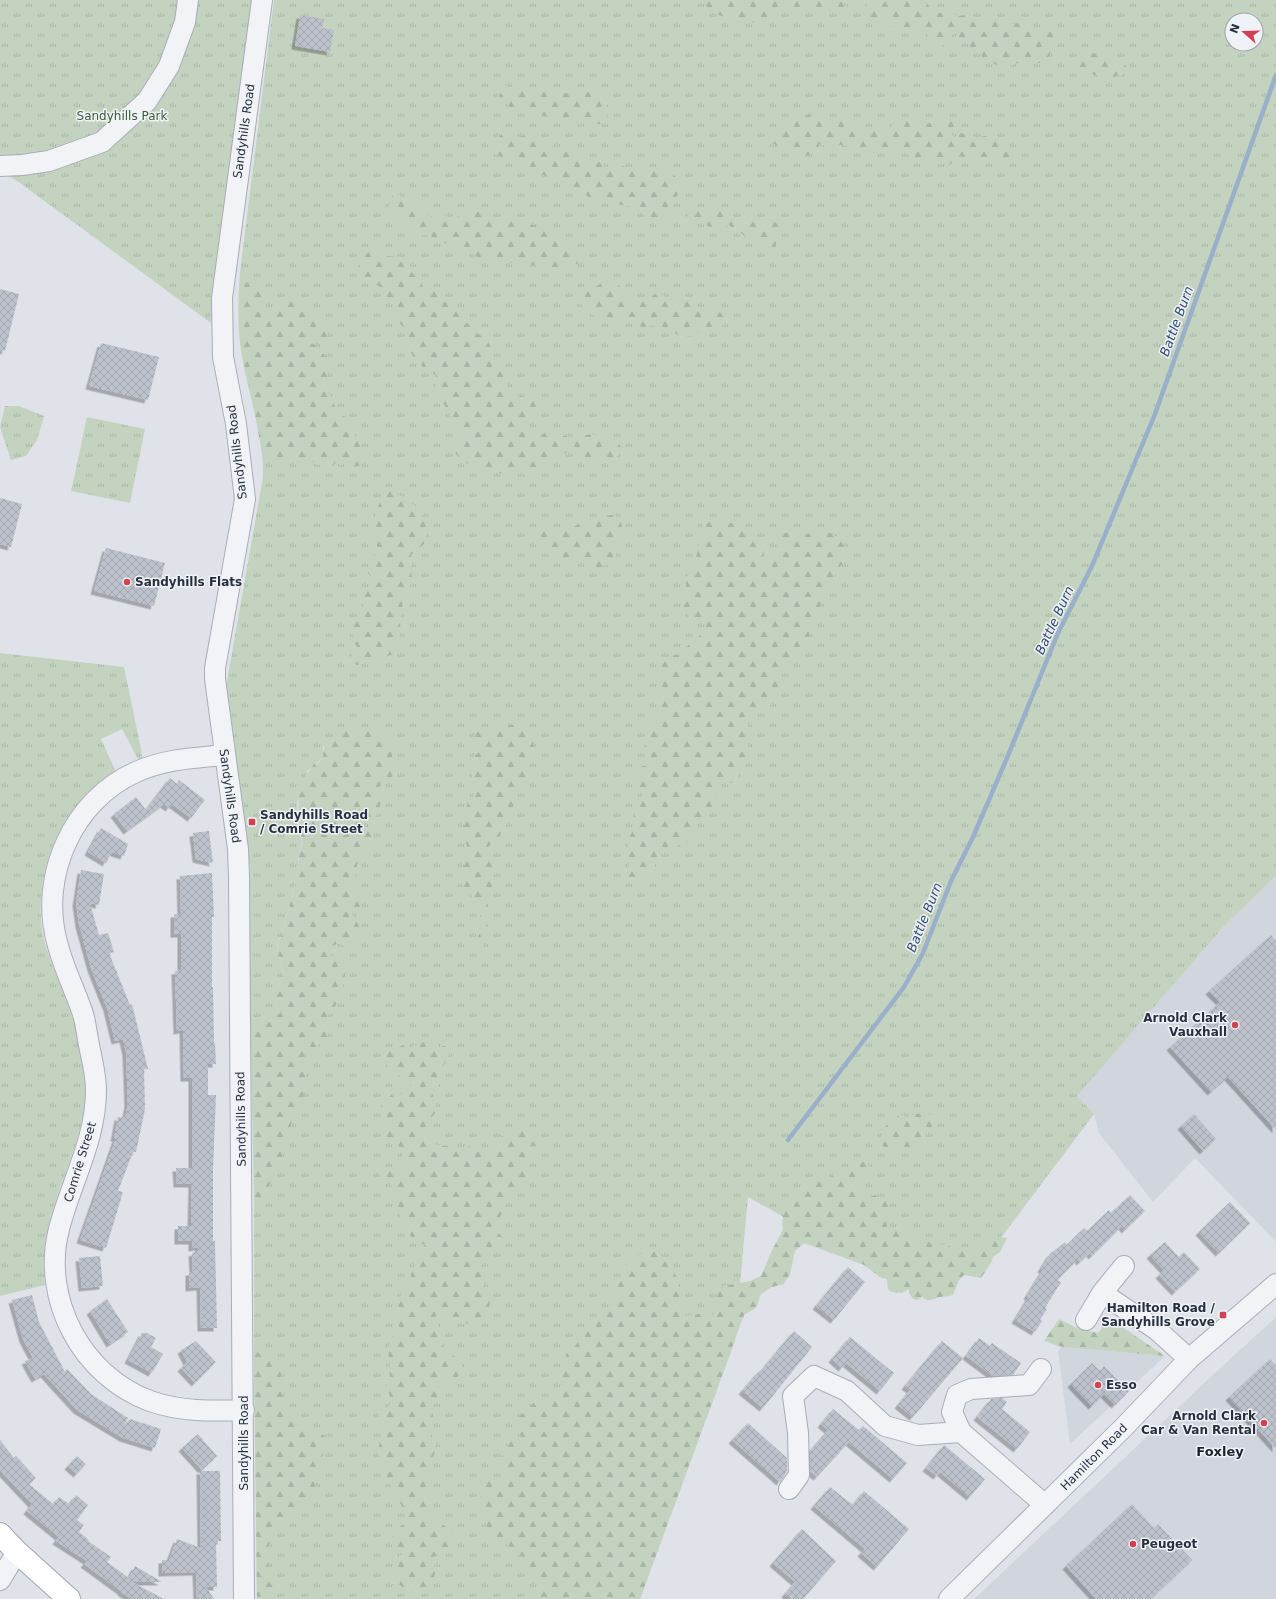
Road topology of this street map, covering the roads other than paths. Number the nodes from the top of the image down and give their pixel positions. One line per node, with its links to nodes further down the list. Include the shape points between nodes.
1 (188, 0): 3 (street, via 185,22 169,66 146,100 102,142 49,161)
2 (262, 0): 4 (street, Sandyhills Road, via 222,298 223,357 236,424 245,499 215,668)
3 (0, 166)
4 (225, 755): 11 (street, Sandyhills Road, via 238,849 239,878); 11 (street, Comrie Street, via 166,762 126,777 104,792 88,810 73,830 58,861 52,895 54,929 83,1016 96,1077 96,1090 92,1129 59,1229 55,1265 57,1288 68,1324 89,1357 111,1378 138,1396 171,1407 201,1411)
5 (1124, 1266): 7 (street)
6 (1276, 1284): 9 (street, Hamilton Road)
7 (1102, 1293): 8 (street); 9 (street, via 1157,1330)
8 (1086, 1320)
9 (1189, 1359): 14 (street, Hamilton Road)
10 (1041, 1369): 12 (street, via 1030,1385 971,1389 957,1395 952,1412)
11 (244, 1410): 19 (street, Sandyhills Road)
12 (961, 1432): 13 (street, via 918,1435 885,1426 847,1391 814,1376 793,1396 798,1433 799,1475); 14 (street)
13 (789, 1490)
14 (1044, 1505): 20 (street, Hamilton Road)
15 (0, 1534): 16 (main road)
16 (17, 1552): 17 (street); 18 (main road)
17 (0, 1580)
18 (69, 1599)
19 (244, 1599)
20 (949, 1599)

